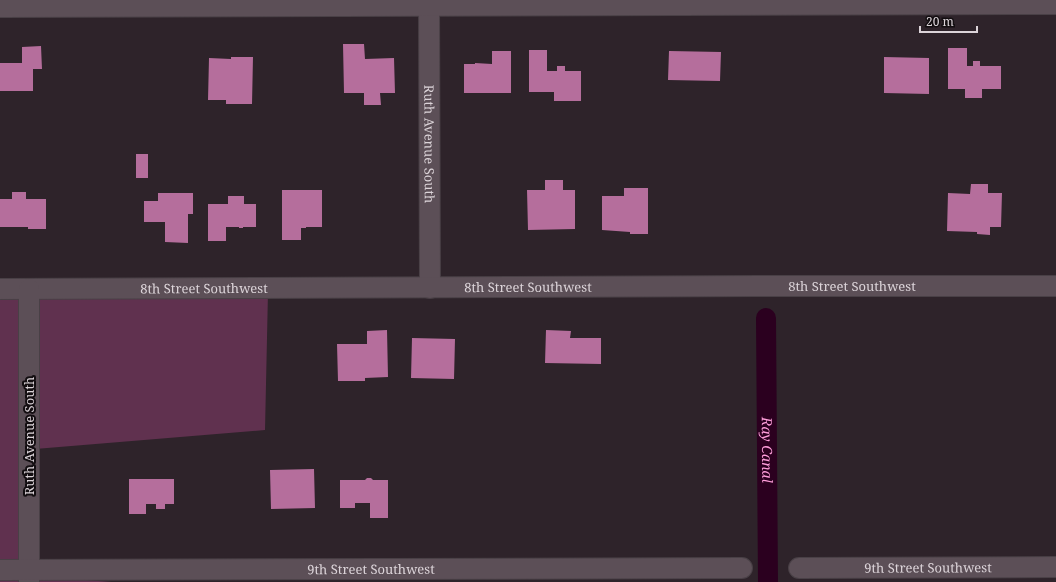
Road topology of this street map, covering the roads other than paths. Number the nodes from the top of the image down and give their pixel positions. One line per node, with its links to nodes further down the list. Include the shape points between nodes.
1 (429, 3): 2 (street); 3 (street); 5 (street, Ruth Avenue South)
2 (1056, 4)
3 (0, 7)
4 (1056, 286): 5 (street, 8th Street Southwest)
5 (430, 288): 7 (street, 8th Street Southwest)
6 (0, 289): 7 (street, 8th Street Southwest)
7 (29, 289): 12 (street, Ruth Avenue South)
8 (1056, 566): 10 (street, 9th Street Southwest)
9 (742, 568): 12 (street, 9th Street Southwest)
10 (799, 568)
11 (0, 570): 12 (street, 9th Street Southwest)
12 (29, 576)

